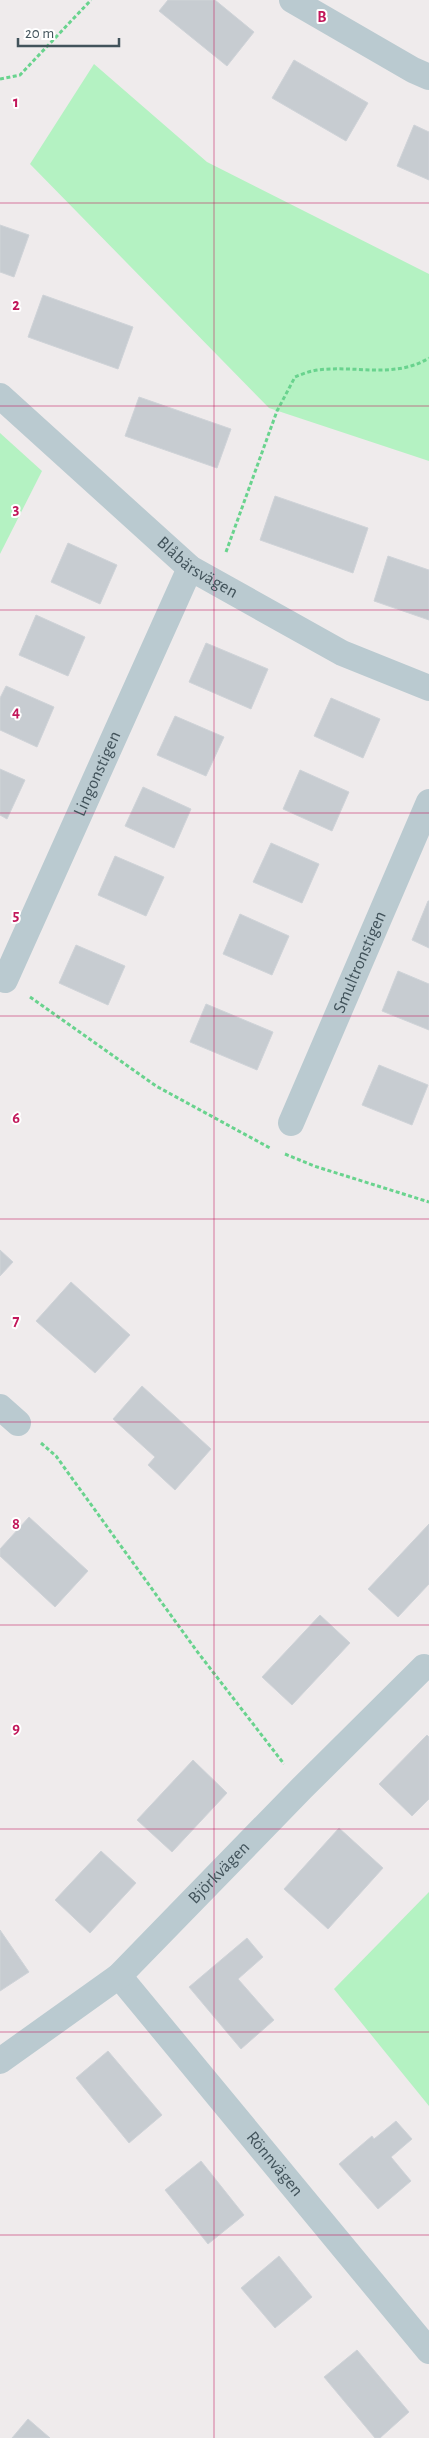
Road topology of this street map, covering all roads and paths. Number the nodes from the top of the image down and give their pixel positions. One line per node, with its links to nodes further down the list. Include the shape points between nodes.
1 (91, 0): 4 (path, via 20,75)
2 (292, 0): 3 (street)
3 (429, 77)
4 (0, 79)
5 (429, 358): 7 (path, via 417,365 383,371 318,370 295,376 277,411)
6 (0, 396): 8 (street, Blåbärsvägen)
7 (222, 561)
8 (190, 568): 9 (street, Blåbärsvägen, via 342,653); 11 (street, Lingonstigen)
9 (429, 688)
10 (429, 802): 12 (street, Smultronstigen)
11 (5, 980): 13 (path, via 156,1086)
12 (291, 1123)
13 (275, 1150)
14 (283, 1154): 15 (path)
15 (429, 1202)
16 (9, 1415): 18 (path, via 56,1456 196,1650)
17 (424, 1667): 18 (street, Björkvägen)
18 (302, 1788): 19 (street, Björkvägen)
19 (119, 1976): 20 (street, Björkvägen); 21 (street, Rönnvägen)
20 (0, 2061)
21 (429, 2351)

